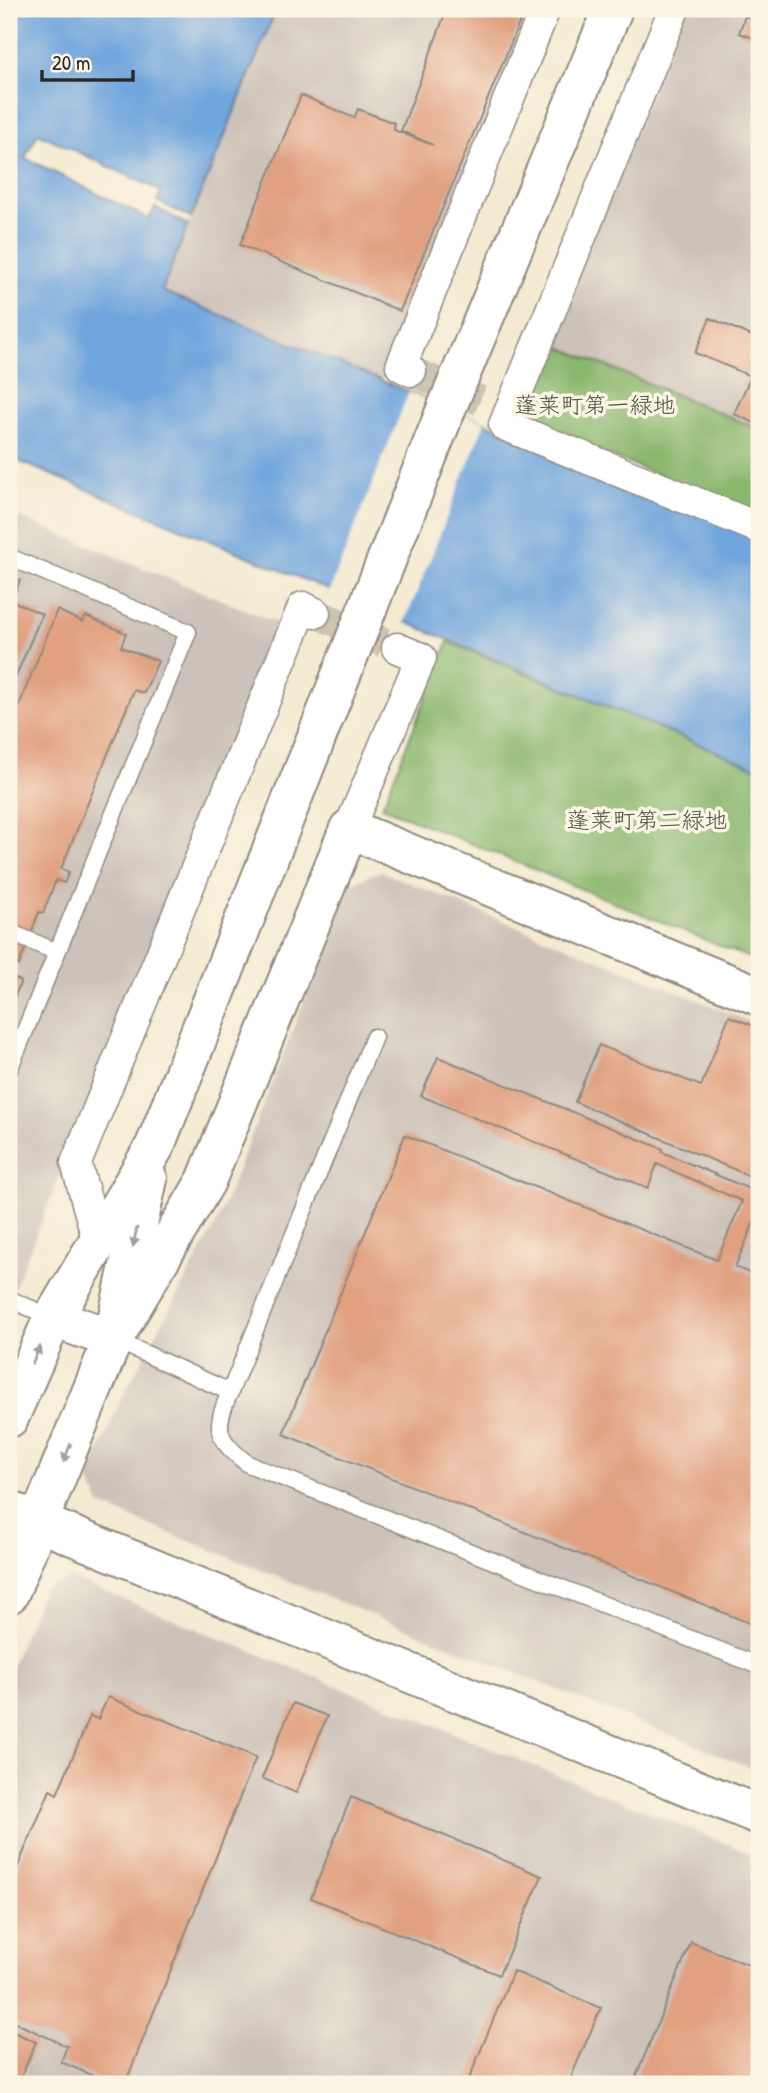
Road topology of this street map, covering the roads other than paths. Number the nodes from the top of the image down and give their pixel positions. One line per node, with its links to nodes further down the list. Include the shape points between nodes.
1 (545, 9): 4 (street, via 401,366)
2 (613, 9): 15 (street, via 447,407)
3 (674, 9): 5 (street, via 501,409 504,425)
4 (411, 371)
5 (759, 528)
6 (9, 557): 11 (lane, via 188,632)
7 (316, 613): 16 (street, via 303,607 76,1163)
8 (397, 648): 9 (street, via 421,658)
9 (349, 829): 12 (street); 19 (street, via 206,1181)
10 (9, 932): 11 (lane)
11 (57, 952): 14 (lane)
12 (759, 996)
13 (374, 1037): 20 (lane)
14 (9, 1070)
15 (155, 1146): 16 (street); 19 (street, one-way to 19)
16 (98, 1242): 18 (street)
17 (9, 1300): 18 (lane)
18 (53, 1318): 19 (street); 21 (street, one-way to 18)
19 (113, 1339): 20 (lane); 22 (street, one-way to 22)
20 (230, 1392): 24 (lane, via 218,1419 221,1435 248,1464)
21 (9, 1418)
22 (23, 1517): 23 (street); 25 (street)
23 (9, 1594)
24 (759, 1666)
25 (759, 1815)

